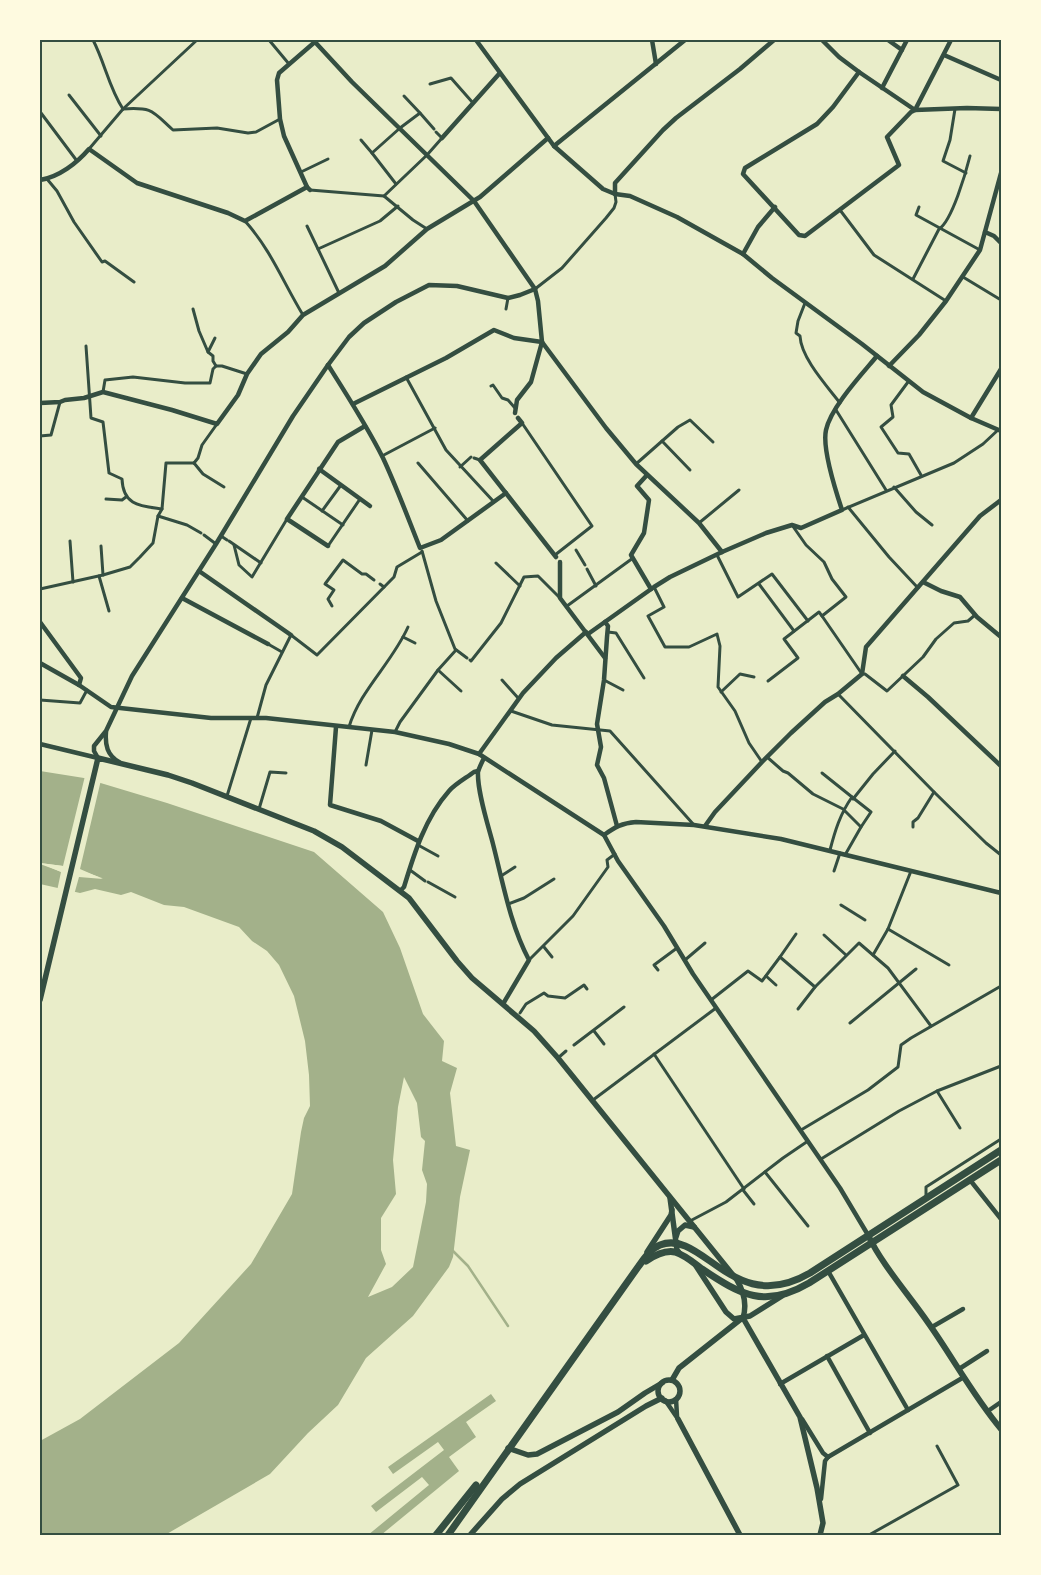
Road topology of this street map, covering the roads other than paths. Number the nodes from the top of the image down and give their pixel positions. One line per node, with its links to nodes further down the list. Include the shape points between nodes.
1 (93, 40): 25 (street)
2 (197, 40): 25 (street)
3 (269, 40): 15 (street)
4 (476, 40): 18 (street)
5 (652, 40): 16 (street)
6 (685, 40): 16 (street)
7 (774, 40): 51 (street, via 663,130 618,178)
8 (822, 40): 17 (street)
9 (888, 40): 13 (street)
10 (907, 40): 13 (street)
11 (951, 40): 14 (street)
12 (316, 41): 15 (street); 32 (street, via 352,82)
13 (902, 50): 21 (street)
14 (944, 55): 19 (street); 28 (street)
15 (289, 64): 31 (street, via 277,76)
16 (656, 64): 37 (street)
17 (859, 72): 21 (street); 55 (street, via 817,124 745,168 743,174)
18 (499, 74): 24 (street); 35 (street)
19 (1001, 80)
20 (430, 84): 24 (street, via 451,78)
21 (882, 88): 28 (street)
22 (69, 95): 33 (street)
23 (404, 96): 30 (street)
24 (473, 103): 34 (street)
25 (123, 109): 31 (street, via 143,108 153,112 173,130 217,128 248,133); 33 (street)
26 (955, 109): 27 (street); 28 (street); 46 (street, via 952,134 943,161)
27 (1001, 109)
28 (915, 110): 57 (street, via 887,137 899,164)
29 (41, 113): 43 (street)
30 (420, 113): 32 (street); 34 (street)
31 (280, 119): 44 (street, via 284,136)
32 (400, 128): 39 (street); 40 (street)
33 (101, 136): 38 (street)
34 (442, 138): 40 (street)
35 (548, 138): 37 (street); 53 (street)
36 (361, 140): 39 (street)
37 (554, 146): 51 (street, via 602,189)
38 (89, 149): 43 (street); 58 (street, via 135,182)
39 (372, 153): 49 (street)
40 (427, 155): 49 (street); 53 (street)
41 (970, 156): 46 (street)
42 (328, 159): 44 (street)
43 (77, 161): 47 (street)
44 (301, 172): 50 (street)
45 (1001, 172): 62 (street)
46 (966, 173): 60 (street)
47 (47, 179): 48 (street); 69 (street, via 102,262 105,260)
48 (40, 180)
49 (396, 184): 52 (street)
50 (309, 189): 52 (street); 58 (street)
51 (615, 194): 66 (street, via 630,196 676,217); 70 (street, via 614,208 606,218 562,268)
52 (384, 196): 54 (street)
53 (474, 201): 61 (street); 70 (street)
54 (398, 206): 61 (street); 64 (street, via 380,221)
55 (775, 207): 57 (street, via 799,235 805,236); 66 (street, via 758,227)
56 (919, 207): 60 (street, via 916,215)
57 (840, 209): 68 (street, via 874,255)
58 (247, 220): 78 (street)
59 (307, 226): 64 (street)
60 (940, 228): 65 (street); 68 (street)
61 (427, 229): 71 (street, via 385,266)
62 (986, 232): 63 (street); 65 (street)
63 (1001, 243)
64 (318, 249): 71 (street)
65 (980, 250): 67 (street)
66 (743, 254): 75 (street)
67 (963, 277): 73 (street); 74 (street)
68 (913, 279): 74 (street)
69 (134, 282)
70 (535, 289): 72 (street); 80 (street)
71 (339, 293): 78 (street)
72 (508, 298): 77 (street); 84 (street, via 457,286 435,284 422,287 364,324 349,337)
73 (1001, 300)
74 (946, 301): 86 (street)
75 (805, 303): 83 (street); 96 (street, via 796,333 811,364)
76 (193, 309): 82 (street)
77 (506, 309)
78 (304, 315): 88 (street, via 262,354)
79 (215, 338): 82 (street)
80 (542, 342): 89 (street, via 514,338 494,330); 99 (street, via 531,382 517,400); 114 (street)
81 (86, 346): 93 (street)
82 (208, 352): 85 (street)
83 (877, 356): 86 (street); 96 (street)
84 (328, 365): 97 (street); 144 (street, via 293,416)
85 (216, 366): 88 (street); 92 (street, via 210,383 133,377 105,380)
86 (889, 366): 90 (street)
87 (1001, 369): 101 (street)
88 (247, 374): 103 (street, via 238,395)
89 (406, 377): 97 (street); 105 (street)
90 (908, 382): 101 (street); 119 (street, via 891,406 893,417 881,427 898,453 909,454)
91 (491, 386): 99 (street, via 508,400)
92 (104, 392): 93 (street); 103 (street)
93 (89, 396): 94 (street); 126 (street, via 90,418 103,422 109,472 122,479)
94 (60, 402): 95 (street); 107 (street, via 51,435)
95 (40, 403)
96 (840, 403): 98 (street)
97 (353, 404): 104 (street)
98 (836, 410): 124 (street); 135 (street, via 826,431 830,466)
99 (515, 411)
100 (518, 418): 102 (street)
101 (971, 418): 106 (street)
102 (522, 423): 111 (street); 154 (street, via 592,526)
103 (217, 424): 112 (street)
104 (365, 426): 110 (street); 116 (street, via 338,442)
105 (434, 428): 110 (street); 115 (street)
106 (1000, 430): 119 (street, via 954,463)
107 (40, 436)
108 (662, 441): 109 (street, via 690,420); 114 (street); 117 (street)
109 (713, 442)
110 (382, 456): 150 (street)
111 (480, 460): 115 (street, via 472,458); 125 (street)
112 (194, 463): 122 (street, via 203,474); 134 (street, via 166,463)
113 (418, 463): 139 (street)
114 (636, 464): 118 (street)
115 (460, 467): 131 (street)
116 (319, 469): 120 (street); 127 (street)
117 (690, 470)
118 (647, 475): 140 (street); 155 (street, via 637,486 649,500 644,532 631,553)
119 (921, 475): 121 (street)
120 (341, 485): 129 (street); 136 (street)
121 (894, 487): 124 (street); 143 (street)
122 (224, 488)
123 (739, 490): 140 (street)
124 (886, 490): 133 (street)
125 (506, 493): 131 (street); 154 (street)
126 (126, 497): 128 (street, via 122,500); 134 (street, via 135,504)
127 (301, 497): 136 (street); 138 (street)
128 (106, 499)
129 (360, 499): 132 (street); 141 (street)
130 (1001, 500): 163 (street, via 980,516)
131 (494, 502): 139 (street)
132 (370, 506)
133 (848, 507): 135 (street); 171 (street)
134 (162, 509): 137 (street)
135 (842, 510): 142 (street, via 801,528)
136 (322, 511): 141 (street)
137 (158, 516): 146 (street, via 186,525); 160 (street, via 153,543 140,557 130,566)
138 (287, 519): 149 (street); 158 (street)
139 (469, 521): 150 (street)
140 (699, 523): 152 (street)
141 (343, 525): 149 (street)
142 (792, 525): 152 (street); 178 (street, via 824,562 846,597)
143 (932, 525)
144 (221, 536): 146 (street); 147 (street)
145 (70, 541): 162 (street)
146 (216, 544): 159 (street)
147 (234, 545): 158 (street); 158 (street, via 239,565 252,577)
148 (101, 546): 160 (street)
149 (328, 546)
150 (421, 550): 168 (street, via 397,567 394,577); 191 (street, via 436,601)
151 (576, 550): 167 (street)
152 (722, 552): 153 (street)
153 (717, 555): 165 (street, via 738,597); 170 (street)
154 (555, 556)
155 (633, 558): 167 (street); 170 (street)
156 (560, 562): 173 (street)
157 (496, 563): 166 (street)
158 (261, 564)
159 (199, 571): 172 (street); 186 (street)
160 (101, 576): 162 (street); 176 (street)
161 (374, 580): 174 (street, via 342,560 325,584 334,590 328,599)
162 (73, 582): 169 (street)
163 (923, 582): 171 (street); 177 (street, via 960,597)
164 (380, 584): 168 (street)
165 (759, 584): 179 (street, via 772,574); 184 (street)
166 (520, 586): 173 (street, via 524,577 538,576); 191 (street, via 501,623 471,661)
167 (596, 586): 175 (street)
168 (384, 587): 186 (street, via 317,655)
169 (40, 588)
170 (652, 588): 180 (street); 207 (street, via 664,607 648,616 665,647 689,647 717,634 720,646 718,687)
171 (918, 588): 196 (street, via 866,647)
172 (182, 598): 190 (street); 211 (street, via 132,676)
173 (560, 598): 175 (street)
174 (332, 606)
175 (567, 606): 185 (street)
176 (109, 611)
177 (975, 615): 188 (street); 197 (street, via 968,621 954,623)
178 (822, 616): 179 (street, via 819,612); 196 (street)
179 (810, 619): 184 (street)
180 (605, 622): 183 (street); 185 (street)
181 (41, 623): 203 (street, via 81,678)
182 (408, 627): 187 (street)
183 (608, 632): 193 (street); 199 (street, via 616,633)
184 (793, 632): 202 (street, via 784,639 798,658)
185 (587, 633): 193 (street); 209 (street, via 556,658)
186 (291, 635): 192 (street)
187 (404, 636): 189 (street); 216 (street, via 357,706)
188 (1001, 637)
189 (415, 643)
190 (268, 644): 192 (street)
191 (456, 650): 195 (street)
192 (282, 652): 214 (street, via 266,685)
193 (606, 658): 201 (street)
194 (40, 663): 203 (street)
195 (438, 670): 206 (street); 220 (street)
196 (862, 674): 197 (street, via 887,691); 208 (street)
197 (903, 676): 230 (street)
198 (754, 677): 207 (street, via 740,674)
199 (644, 678)
200 (502, 680): 209 (street)
201 (604, 680): 205 (street); 218 (street, via 597,724)
202 (768, 681)
203 (79, 685): 204 (street)
204 (87, 690): 210 (street, via 80,703); 211 (street)
205 (623, 690)
206 (461, 691)
207 (721, 692): 227 (street)
208 (838, 694): 222 (street); 224 (street, via 825,702)
209 (519, 698): 212 (street)
210 (40, 700)
211 (116, 708): 213 (street, via 211,718); 219 (street)
212 (511, 711): 218 (street, via 552,726); 223 (street)
213 (251, 718): 214 (street); 235 (street)
214 (257, 718): 215 (street)
215 (336, 727): 216 (street); 245 (street, via 330,804 381,821)
216 (348, 728): 217 (street)
217 (372, 730): 220 (street); 229 (street)
218 (599, 730): 239 (street, via 610,731); 240 (street, via 601,747 597,765 604,778)
219 (106, 731): 225 (street, via 94,746); 228 (street, via 108,751)
220 (394, 732): 223 (street)
221 (40, 744): 225 (street)
222 (895, 751): 234 (street); 236 (street)
223 (479, 754): 226 (street)
224 (767, 757): 227 (street); 237 (street, via 813,794)
225 (98, 758): 228 (street); 284 (street)
226 (484, 758): 231 (street); 244 (street)
227 (762, 762): 241 (street)
228 (119, 763): 235 (street, via 168,775)
229 (366, 765)
230 (1001, 766)
231 (478, 771): 245 (street, via 450,789); 255 (street)
232 (286, 773): 238 (street, via 270,772)
233 (822, 773): 236 (street)
234 (934, 792): 243 (street, via 913,822); 249 (street)
235 (227, 798): 238 (street)
236 (853, 798): 237 (street); 242 (street, via 872,812)
237 (843, 809): 242 (street); 246 (street)
238 (259, 810): 257 (street, via 325,836)
239 (694, 825): 240 (street, via 636,822); 241 (street)
240 (617, 826): 244 (street)
241 (705, 826): 246 (street, via 781,838)
242 (861, 827): 248 (street)
243 (913, 827)
244 (604, 835): 247 (street)
245 (418, 843): 250 (street); 252 (street)
246 (830, 850): 248 (street)
247 (615, 854): 267 (street, via 607,860 608,867 573,916); 268 (street)
248 (843, 854): 253 (street); 254 (street)
249 (1001, 855)
250 (438, 856)
251 (515, 867): 255 (street)
252 (409, 870): 257 (street); 259 (street)
253 (834, 871)
254 (911, 871): 258 (street); 263 (street)
255 (500, 876): 260 (street)
256 (554, 879): 260 (street)
257 (401, 890): 286 (street, via 472,978)
258 (1001, 893)
259 (455, 897)
260 (508, 904): 273 (street)
261 (841, 905): 262 (street)
262 (864, 920)
263 (888, 929): 270 (street); 275 (street)
264 (796, 934): 272 (street)
265 (824, 934): 269 (street)
266 (705, 943): 274 (street)
267 (544, 947): 271 (street); 273 (street)
268 (678, 948): 274 (street); 277 (street, via 654,965)
269 (846, 955): 270 (street, via 859,944); 282 (street)
270 (873, 955): 279 (street)
271 (552, 957)
272 (780, 958): 278 (street); 282 (street)
273 (529, 960): 286 (street)
274 (685, 960): 285 (street)
275 (949, 965)
276 (916, 969): 279 (street)
277 (658, 970)
278 (766, 976): 280 (street); 285 (street, via 762,981 748,971)
279 (898, 982): 291 (street); 292 (street)
280 (776, 985)
281 (1001, 986): 292 (street)
282 (815, 987): 289 (street)
283 (586, 989): 290 (street, via 584,985 565,998 544,993 526,1004)
284 (40, 1000)
285 (711, 1000): 288 (street)
286 (503, 1004): 298 (street)
287 (624, 1007): 293 (street)
288 (716, 1008): 297 (street); 303 (street)
289 (798, 1009)
290 (520, 1013)
291 (850, 1023)
292 (931, 1026): 303 (street, via 901,1045 898,1067 868,1090)
293 (594, 1031): 294 (street); 295 (street)
294 (604, 1044)
295 (574, 1045)
296 (566, 1051): 298 (street)
297 (654, 1054): 301 (street); 311 (street)
298 (558, 1058): 301 (street)
299 (1001, 1066): 300 (street)
300 (938, 1091): 302 (street); 307 (street)
301 (592, 1100): 312 (street)
302 (960, 1128)
303 (801, 1130): 305 (street)
304 (1001, 1139): 313 (street, via 926,1187)
305 (808, 1141): 307 (street); 309 (street)
306 (1001, 1150): 313 (main road)
307 (821, 1159): 320 (street)
308 (1001, 1160): 310 (main road)
309 (766, 1172): 311 (street); 318 (street)
310 (970, 1180): 316 (street); 322 (main road)
311 (744, 1189): 314 (street); 317 (street)
312 (667, 1191): 315 (street); 317 (street)
313 (926, 1198): 320 (main road)
314 (754, 1204)
315 (672, 1210): 321 (street); 325 (street)
316 (1001, 1218)
317 (689, 1221): 319 (street)
318 (808, 1226)
319 (694, 1227): 321 (street, via 685,1225 678,1231); 327 (street)
320 (868, 1235): 322 (main road); 327 (main road, via 794,1281 760,1286)
321 (676, 1240): 323 (street); 325 (main road, via 657,1246); 327 (main road)
322 (872, 1243): 326 (main road); 332 (main road)
323 (680, 1254): 324 (main road); 325 (main road, via 658,1254)
324 (696, 1265): 328 (main road); 331 (street, via 728,1316)
325 (638, 1267): 351 (main road)
326 (828, 1271): 329 (main road); 333 (street)
327 (736, 1278): 328 (street)
328 (743, 1293): 329 (main road, via 762,1296); 331 (street, via 746,1308)
329 (784, 1294): 331 (street)
330 (962, 1309): 332 (street)
331 (743, 1318): 338 (street, via 679,1368); 340 (street)
332 (932, 1327): 336 (main road)
333 (864, 1335): 335 (street); 344 (street)
334 (987, 1352): 336 (street)
335 (827, 1356): 340 (street); 349 (street)
336 (959, 1369): 337 (main road)
337 (964, 1377): 344 (street); 345 (main road)
338 (672, 1380): 339 (street); 342 (street, via 679,1386 680,1393)
339 (662, 1383): 341 (street, via 659,1389); 351 (street, via 618,1412 537,1454)
340 (780, 1384): 346 (street)
341 (663, 1399): 342 (street); 347 (street); 356 (street, via 646,1406 520,1484 502,1498)
342 (676, 1399): 347 (street)
343 (1001, 1402): 345 (street)
344 (908, 1410): 349 (street)
345 (988, 1411): 348 (main road)
346 (800, 1417): 352 (street); 353 (street)
347 (678, 1419): 357 (street)
348 (1001, 1429)
349 (870, 1433): 352 (street)
350 (937, 1446): 359 (street, via 958,1484)
351 (506, 1451): 354 (main road); 355 (main road)
352 (828, 1456): 353 (street)
353 (820, 1505): 358 (street, via 823,1523)
354 (436, 1535)
355 (448, 1535)
356 (470, 1535)
357 (740, 1535)
358 (820, 1535)
359 (869, 1535)

